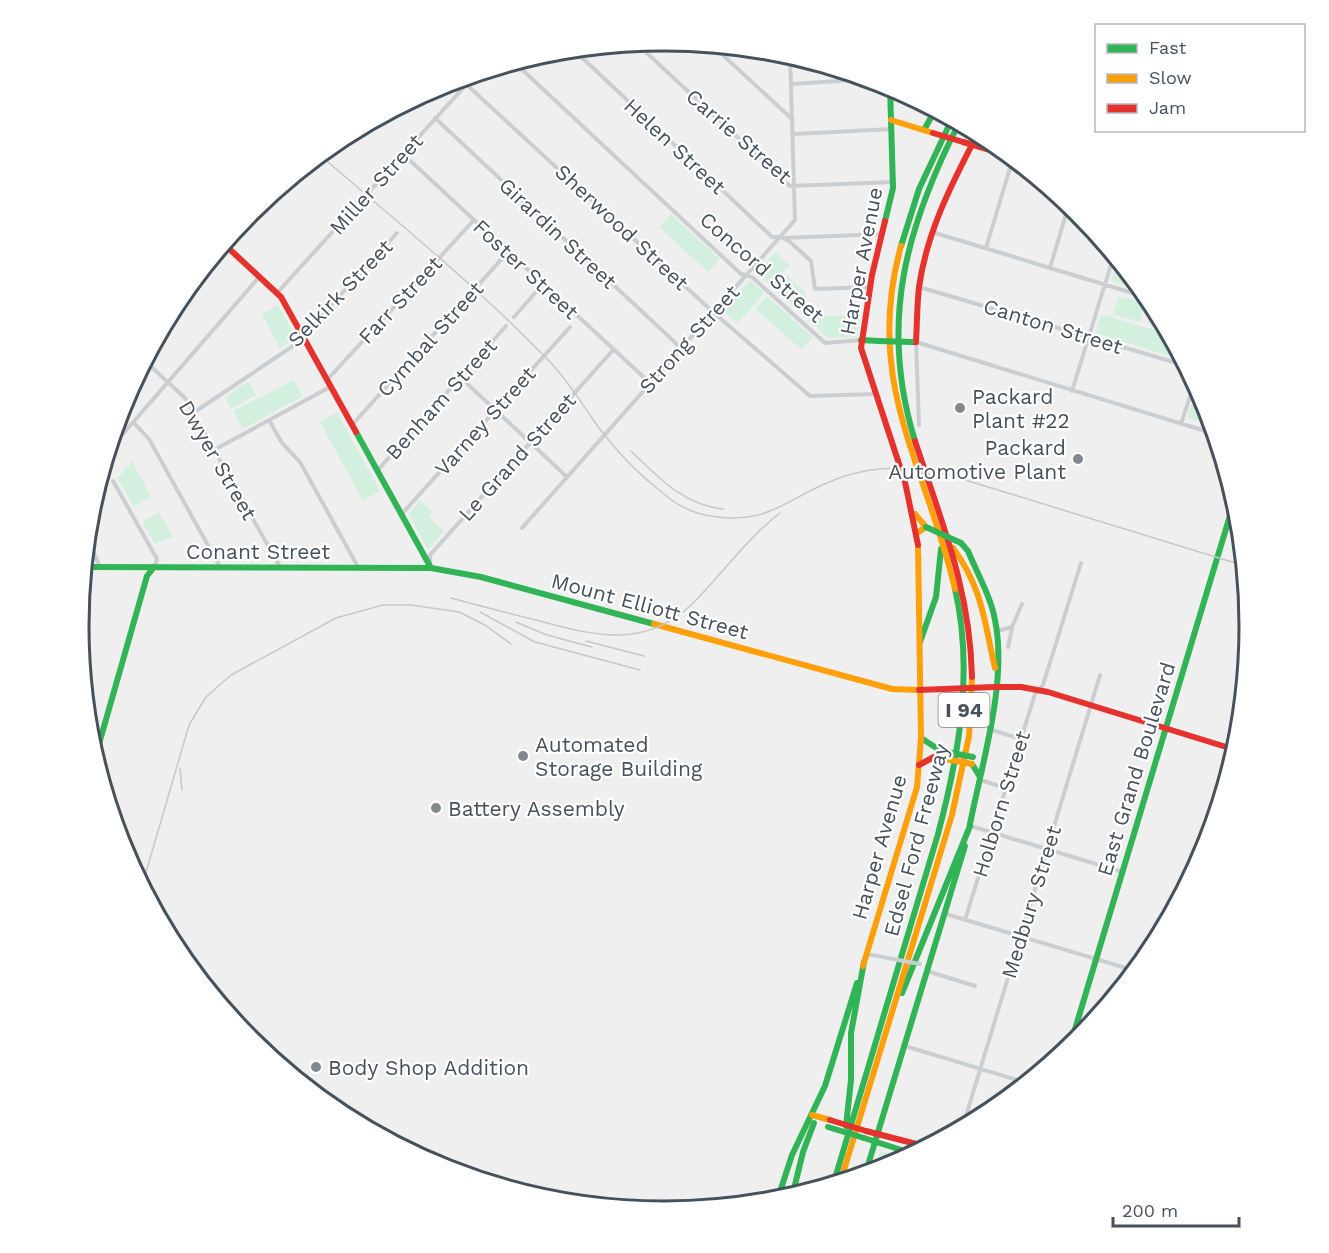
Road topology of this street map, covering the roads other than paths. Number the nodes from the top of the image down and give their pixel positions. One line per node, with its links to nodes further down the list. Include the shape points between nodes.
1 (645, 51): 26 (street, Carrie Street, via 790,186)
2 (722, 54): 14 (street)
3 (581, 57): 32 (street, Helen Street, via 772,237)
4 (791, 65): 7 (street, Strong Street)
5 (522, 70): 38 (street, Concord Street)
6 (844, 81): 7 (street)
7 (792, 84): 14 (street, Strong Street)
8 (468, 86): 46 (street, Sherwood Street)
9 (462, 89): 12 (street, Miller Street)
10 (890, 97): 13 (main road, Harper Avenue)
11 (931, 116): 17 (main road)
12 (435, 118): 23 (street, Miller Street); 54 (street, Girardin Street)
13 (891, 120): 16 (main road, Harper Avenue); 17 (main road)
14 (793, 121): 19 (street, Strong Street)
15 (948, 126): 85 (main road, Edsel Ford Freeway / I 94, via 921,180 905,224 894,270 889,317 891,370 898,411)
16 (892, 129): 19 (street); 25 (main road, Harper Avenue)
17 (924, 130): 21 (main road, bridge)
18 (955, 130): 86 (main road, Edsel Ford Freeway / I 94, via 914,218 897,316 904,399 920,460)
19 (794, 134): 26 (street, Strong Street)
20 (974, 142): 21 (main road)
21 (972, 145): 22 (main road); 29 (main road)
22 (985, 149)
23 (403, 154): 28 (street, Foster Street); 44 (street, Miller Street)
24 (1009, 166): 34 (street)
25 (894, 182): 26 (street, Carrie Street); 31 (main road, Harper Avenue)
26 (795, 186): 32 (street, Strong Street, via 795,220)
27 (1066, 216): 37 (street)
28 (474, 220): 35 (street, Foster Street); 61 (street, Farr Street)
29 (931, 232): 34 (street); 42 (main road)
30 (398, 233): 50 (street, Selkirk Street)
31 (882, 234): 32 (street); 43 (main road, Harper Avenue)
32 (780, 237): 38 (street, Strong Street); 43 (street, Helen Street, via 811,261 814,288)
33 (230, 249): 39 (main road)
34 (986, 249): 37 (street)
35 (508, 252): 40 (street, Foster Street); 71 (street, Cymbal Street)
36 (1111, 264): 41 (street)
37 (1050, 268): 41 (street)
38 (746, 275): 46 (street, Strong Street); 52 (street, Concord Street, via 825,343)
39 (260, 276): 44 (main road); 59 (street)
40 (543, 284): 47 (street); 55 (street, Foster Street)
41 (1105, 284): 45 (street); 51 (street)
42 (919, 287): 51 (street, Canton Street); 53 (main road)
43 (870, 288): 52 (main road, Harper Avenue)
44 (277, 292): 50 (main road)
45 (1133, 293)
46 (713, 312): 54 (street, Strong Street); 64 (street, Sherwood Street, via 811,397)
47 (514, 317)
48 (506, 326): 58 (street, Benham Street)
49 (570, 327): 65 (street, Varney Street)
50 (303, 337): 61 (main road); 66 (street, Selkirk Street)
51 (1089, 337): 56 (street, Canton Street); 62 (street)
52 (861, 340): 53 (main road, Concord Street, bridge); 64 (main road, Harper Avenue, via 863,361)
53 (913, 342): 62 (street, Concord Street); 70 (street)
54 (681, 348): 60 (street, Strong Street)
55 (613, 350): 60 (street, Foster Street); 74 (street, Le Grand Street)
56 (1176, 363)
57 (151, 367): 59 (street, Dwyer Street)
58 (460, 377): 65 (street); 76 (street, Benham Street)
59 (168, 382): 66 (street, Dwyer Street, via 185,398); 68 (street)
60 (650, 383): 77 (street, Strong Street)
61 (328, 384): 67 (street, Farr Street); 71 (main road)
62 (1072, 391): 69 (street, Concord Street)
63 (1190, 393): 69 (street)
64 (876, 394): 79 (main road, Harper Avenue)
65 (495, 410): 74 (street); 80 (street, Varney Street)
66 (193, 413): 75 (street, Dwyer Street)
67 (269, 420): 75 (street, Farr Street); 94 (street, via 282,443 300,462)
68 (133, 423): 73 (street); 92 (street, via 149,439)
69 (1181, 424): 72 (street, Concord Street)
70 (919, 425)
71 (351, 426): 76 (main road)
72 (1205, 431)
73 (123, 435)
74 (530, 443): 77 (street); 95 (street, Le Grand Street, via 430,555)
75 (214, 450): 93 (street, Dwyer Street)
76 (376, 471): 80 (main road)
77 (566, 476): 83 (street, Strong Street)
78 (113, 481): 91 (street, via 157,559)
79 (912, 507): 82 (main road, Harper Avenue); 84 (main road, Harper Avenue)
80 (401, 516): 95 (main road)
81 (1230, 517): 107 (main road, East Grand Boulevard)
82 (926, 527): 84 (main road); 98 (main road, bridge, via 961,543 968,551)
83 (522, 528)
84 (918, 532): 99 (main road, Harper Avenue)
85 (940, 534): 99 (main road, via 942,573 938,598); 146 (main road, Edsel Ford Freeway / I 94, via 957,597 964,653 961,740 936,844)
86 (951, 545): 101 (main road, via 964,562 990,632); 134 (main road, Edsel Ford Freeway / I 94, via 969,625 972,671 967,745 954,807)
87 (94, 553): 90 (street)
88 (1081, 563): 105 (street, Holborn Street)
89 (92, 567): 90 (main road, Conant Street)
90 (100, 567): 91 (main road, Conant Street)
91 (154, 567): 92 (main road, Conant Street); 111 (main road, via 147,576)
92 (220, 567): 93 (main road, Conant Street)
93 (280, 567): 94 (main road, Conant Street)
94 (358, 567): 95 (main road, Conant Street)
95 (431, 568): 104 (main road, Mount Elliott Street, via 481,577 892,689)
96 (1022, 604): 97 (street)
97 (1012, 628): 98 (street); 100 (street)
98 (998, 631): 101 (main road)
99 (920, 642): 104 (main road, Harper Avenue)
100 (1008, 647)
101 (995, 668): 103 (main road)
102 (1100, 675): 106 (street, Medbury Street)
103 (994, 687): 104 (main road, Mount Elliott Street, bridge); 105 (main road, Mount Elliott Street); 108 (main road)
104 (919, 690): 109 (main road, Harper Avenue)
105 (1039, 690): 106 (main road, Mount Elliott Street); 110 (street, Holborn Street)
106 (1091, 705): 107 (main road, Mount Elliott Street); 121 (street, Medbury Street)
107 (1166, 728): 112 (main road, Mount Elliott Street); 122 (main road, East Grand Boulevard)
108 (989, 729): 110 (street); 113 (main road)
109 (921, 738): 114 (main road); 116 (main road, Harper Avenue)
110 (1021, 739): 118 (street, Holborn Street)
111 (100, 740)
112 (1227, 747)
113 (985, 753): 115 (main road); 117 (main road)
114 (941, 754): 115 (main road, bridge); 116 (main road)
115 (973, 761): 117 (main road)
116 (919, 765): 126 (main road, Harper Avenue, via 917,788)
117 (980, 780): 118 (street); 119 (main road)
118 (1006, 788): 120 (street, Holborn Street)
119 (970, 826): 120 (street); 123 (main road); 134 (main road)
120 (992, 833): 121 (street); 124 (street, Holborn Street)
121 (1047, 849): 122 (street); 125 (street, Medbury Street)
122 (1122, 872): 127 (main road, East Grand Boulevard)
123 (946, 914): 124 (street); 129 (main road)
124 (965, 920): 125 (street)
125 (1021, 936): 127 (street); 136 (street, Medbury Street)
126 (866, 953): 128 (main road, Harper Avenue); 129 (street, bridge)
127 (1096, 959): 130 (street); 133 (main road, East Grand Boulevard)
128 (864, 962): 138 (main road, Harper Avenue); 146 (main road, via 851,1033)
129 (930, 964): 131 (main road)
130 (1127, 968)
131 (927, 972): 132 (street); 135 (main road)
132 (975, 986)
133 (1075, 1029)
134 (881, 1044): 149 (main road, Edsel Ford Freeway / I 94)
135 (905, 1046): 136 (street); 143 (main road)
136 (980, 1069): 137 (street); 139 (street, Medbury Street)
137 (1018, 1080)
138 (812, 1115): 140 (main road); 141 (main road)
139 (966, 1116)
140 (811, 1123): 141 (main road); 151 (main road); 152 (main road, via 792,1155)
141 (829, 1124): 142 (main road, bridge)
142 (865, 1135): 143 (main road); 144 (main road)
143 (878, 1135): 144 (main road); 145 (main road)
144 (875, 1142): 147 (main road); 148 (main road)
145 (916, 1144)
146 (844, 1145): 150 (main road, Edsel Ford Freeway / I 94)
147 (902, 1150)
148 (868, 1164)
149 (843, 1173)
150 (836, 1175)
151 (795, 1187)
152 (781, 1190)

